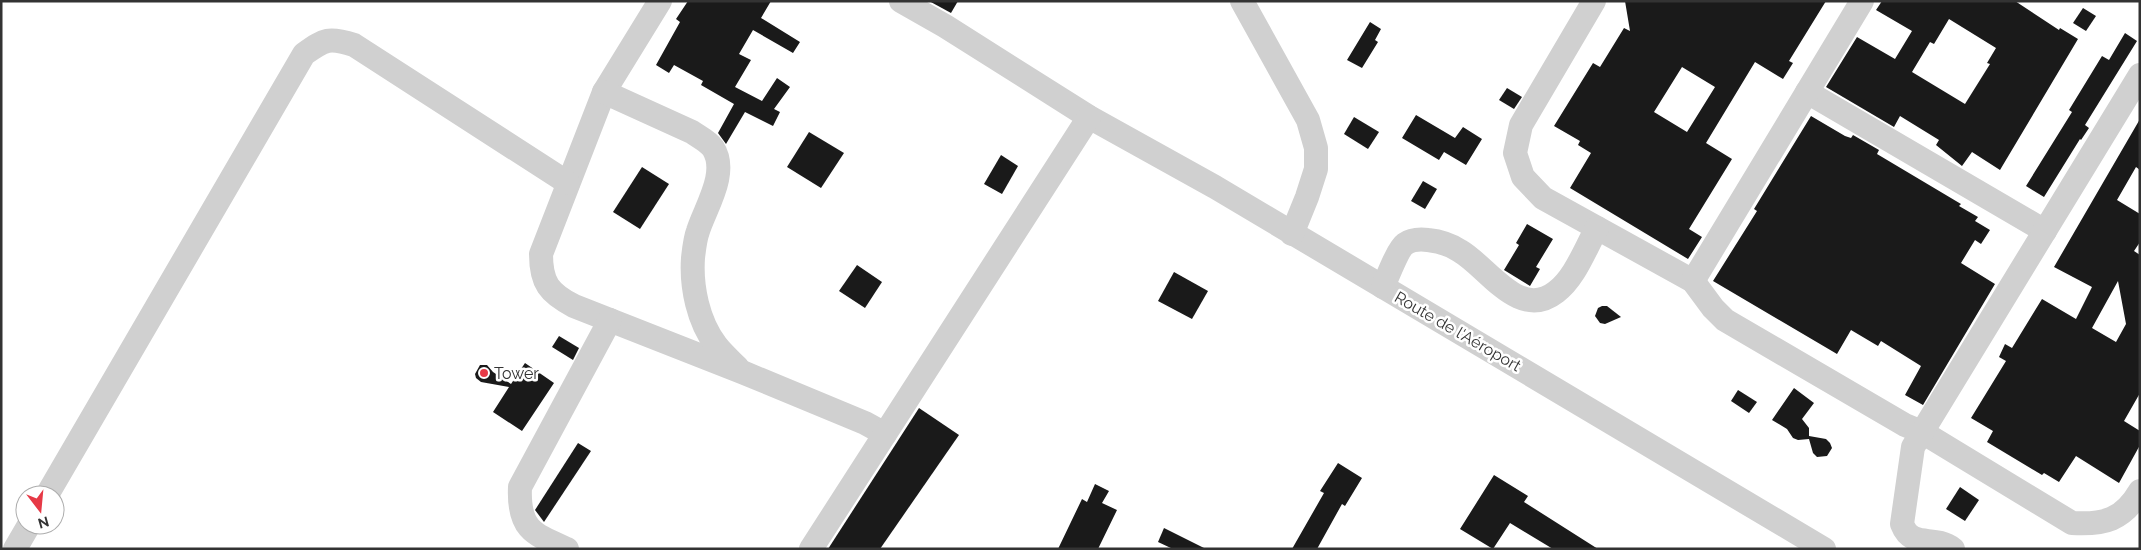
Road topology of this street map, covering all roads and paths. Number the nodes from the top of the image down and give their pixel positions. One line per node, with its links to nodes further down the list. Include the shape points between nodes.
1 (660, 1): 7 (street)
2 (901, 1): 9 (street, Route de l'Aéroport)
3 (1242, 1): 13 (street, via 1308,120 1316,148 1316,169)
4 (1594, 1): 11 (street, via 1521,125 1515,153 1523,177 1543,198)
5 (1862, 1): 8 (street)
6 (2140, 75): 12 (street)
7 (604, 92): 10 (street); 17 (street, via 692,132 714,149 719,165 716,186 697,233 693,259 694,291 702,317 716,344)
8 (1807, 92): 12 (street); 14 (street)
9 (1089, 117): 13 (street, Route de l'Aéroport); 19 (street)
10 (568, 183): 16 (street, via 541,254 541,271 557,297); 20 (street, via 354,45 336,39 324,40 304,54)
11 (1597, 228): 14 (street); 15 (street, via 1567,283 1555,294 1540,299 1526,300 1511,294 1460,251 1425,240 1404,244)
12 (2045, 231): 18 (street)
13 (1292, 234): 15 (street, Route de l'Aéroport)
14 (1693, 281): 18 (street, via 1725,320)
15 (1383, 287): 26 (street, Route de l'Aéroport)
16 (610, 320): 17 (street); 24 (street, via 520,487 519,504 533,533)
17 (742, 372): 19 (street)
18 (1922, 432): 21 (street, via 2072,523 2105,522 2118,516); 27 (street, via 1913,447 1902,524 1910,539 1947,544)
19 (885, 434): 25 (street)
20 (53, 485)
21 (2140, 491)
22 (23, 535): 23 (street)
23 (15, 549)
24 (567, 549)
25 (811, 549)
26 (1824, 549)
27 (1953, 549)

